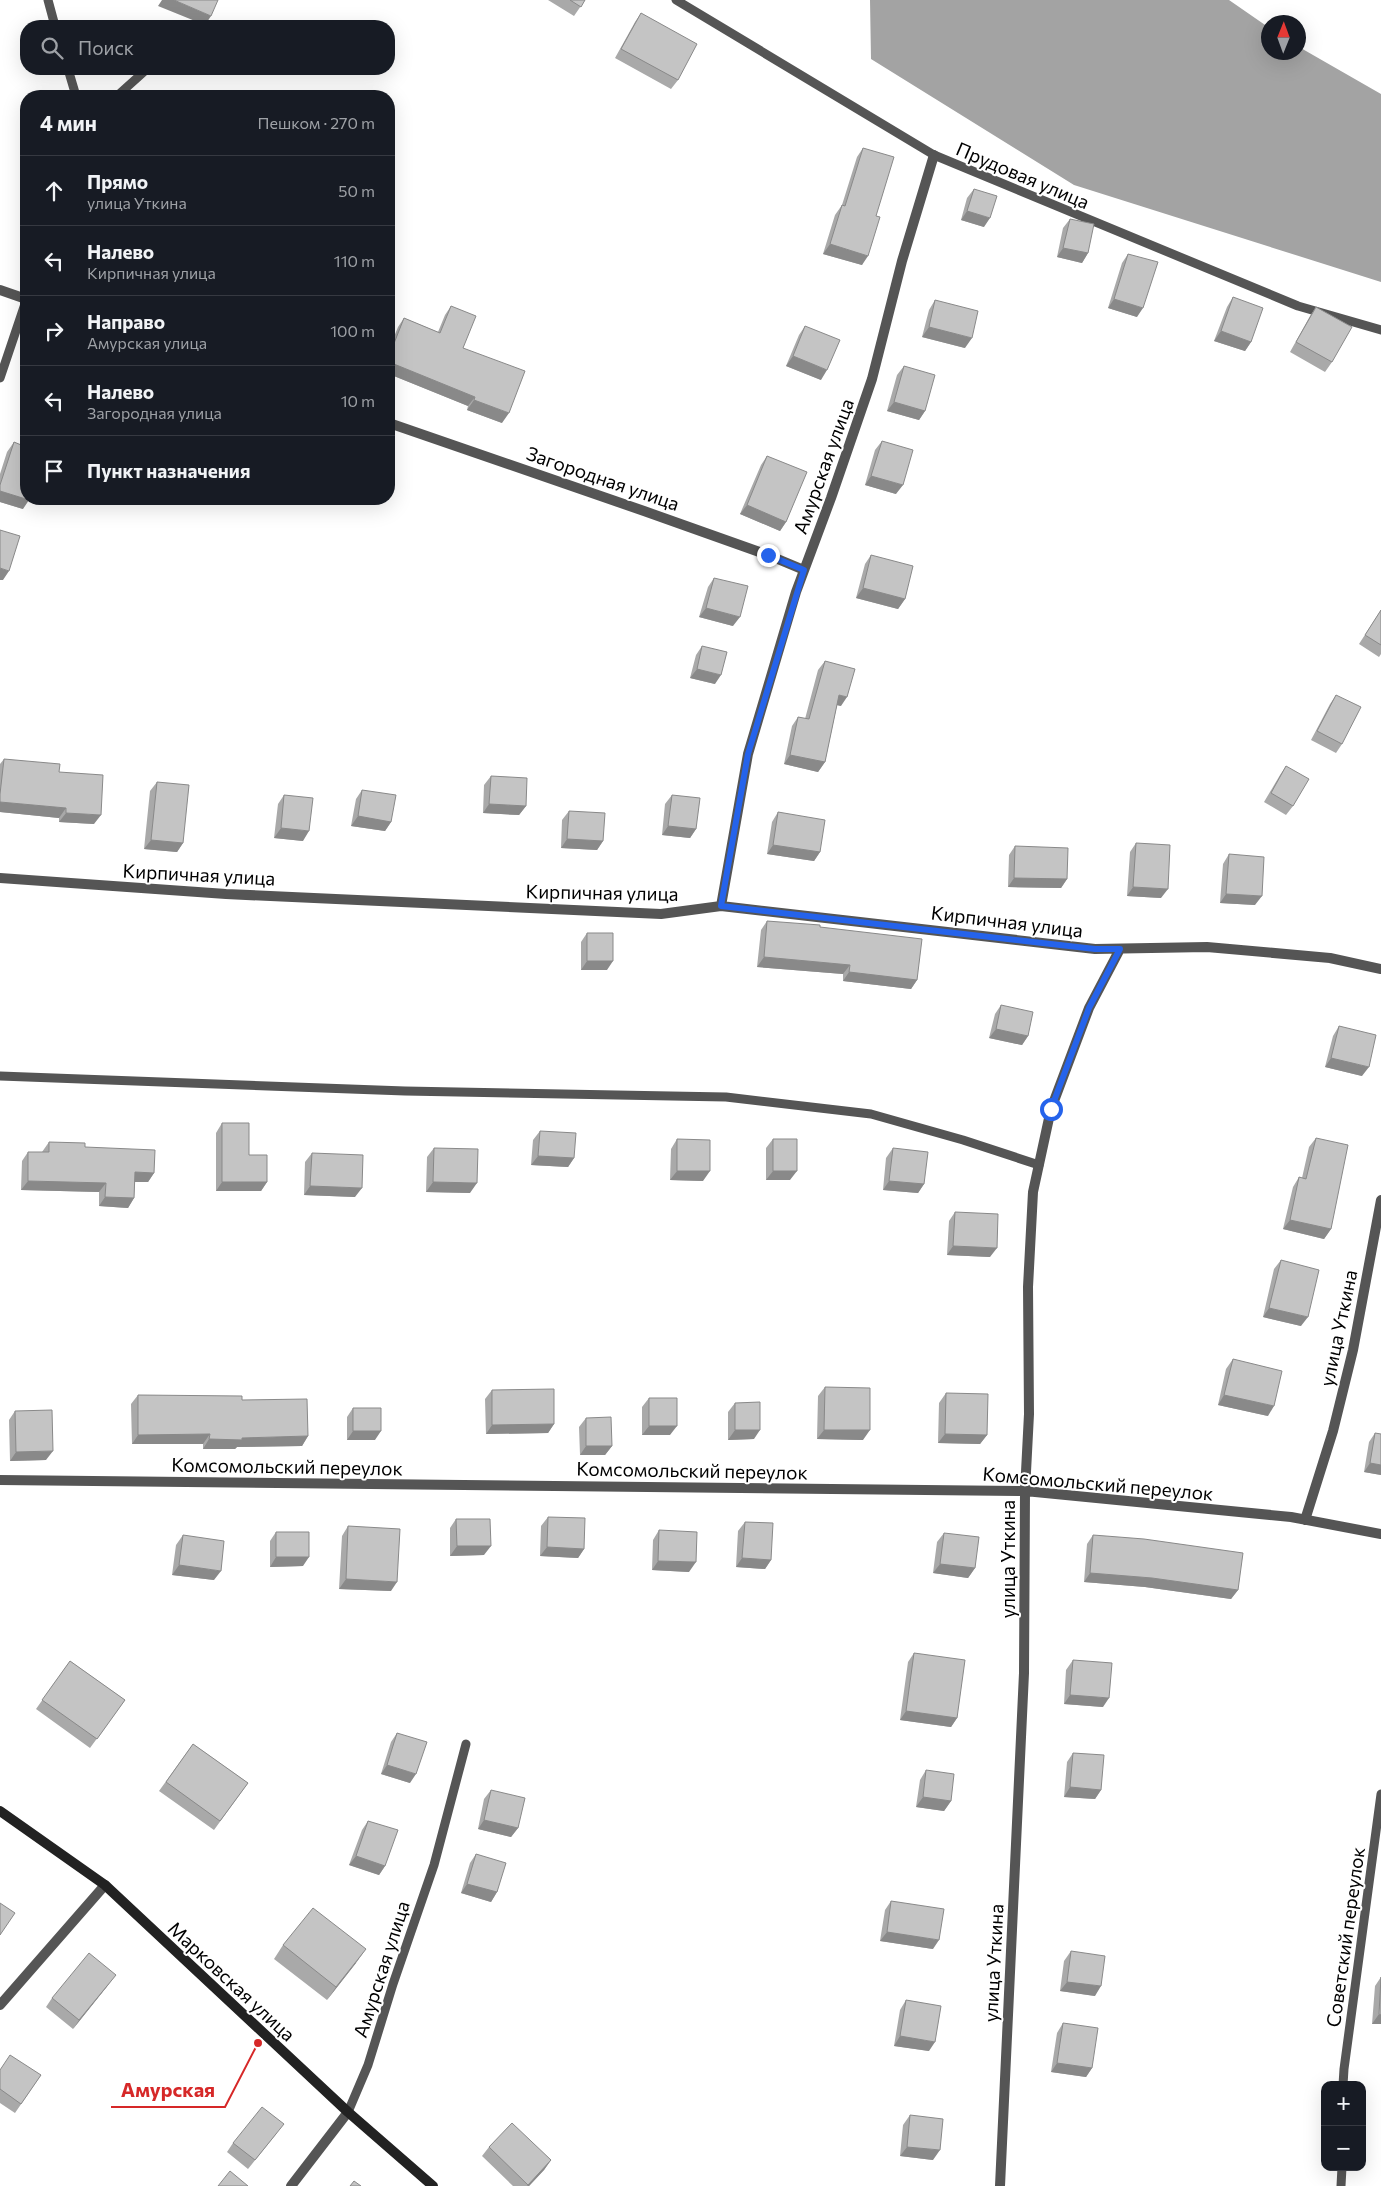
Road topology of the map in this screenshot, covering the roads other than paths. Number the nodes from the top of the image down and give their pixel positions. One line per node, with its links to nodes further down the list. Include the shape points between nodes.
1 (48, 0): 3 (lane)
2 (676, 0): 8 (lane, Прудовая улица)
3 (53, 20)
4 (70, 75): 6 (lane)
5 (140, 75): 7 (lane)
6 (74, 90)
7 (124, 90)
8 (934, 155): 12 (lane, Прудовая улица, via 1298,306); 15 (street, Амурская улица, via 902,261 872,379)
9 (0, 290): 10 (street)
10 (20, 298)
11 (20, 318): 13 (lane)
12 (1381, 330)
13 (0, 378)
14 (395, 425): 15 (street, Загородная улица, via 662,517)
15 (804, 570): 17 (street, Амурская улица, via 748,754)
16 (0, 878): 17 (street, Кирпичная улица, via 226,894 661,914)
17 (721, 906): 18 (street, Кирпичная улица, via 1095,949)
18 (1120, 949): 19 (street, Кирпичная улица, via 1208,947 1330,958); 21 (street, улица Уткина, via 1089,1008 1051,1109)
19 (1381, 969)
20 (0, 1076): 21 (lane, via 405,1092 726,1097 871,1114)
21 (1039, 1165): 24 (street, улица Уткина, via 1033,1192 1028,1287 1029,1414)
22 (1381, 1200): 25 (street, улица Уткина, via 1353,1350 1333,1431)
23 (0, 1480): 24 (street, Комсомольский переулок)
24 (1025, 1491): 25 (street, Комсомольский переулок); 37 (street, улица Уткина, via 1024,1673)
25 (1305, 1520): 26 (street, Комсомольский переулок)
26 (1381, 1534)
27 (466, 1744): 33 (lane, Амурская улица, via 434,1864 368,2065)
28 (1381, 1794): 32 (lane, Советский переулок)
29 (0, 1811): 30 (main road, Марковская улица)
30 (105, 1885): 31 (street); 33 (main road, Марковская улица)
31 (0, 2005)
32 (1343, 2081)
33 (348, 2112): 35 (street, Амурская улица); 36 (main road, Марковская улица)
34 (1342, 2171): 38 (lane)
35 (291, 2186)
36 (433, 2186)
37 (1000, 2186)
38 (1341, 2186)

